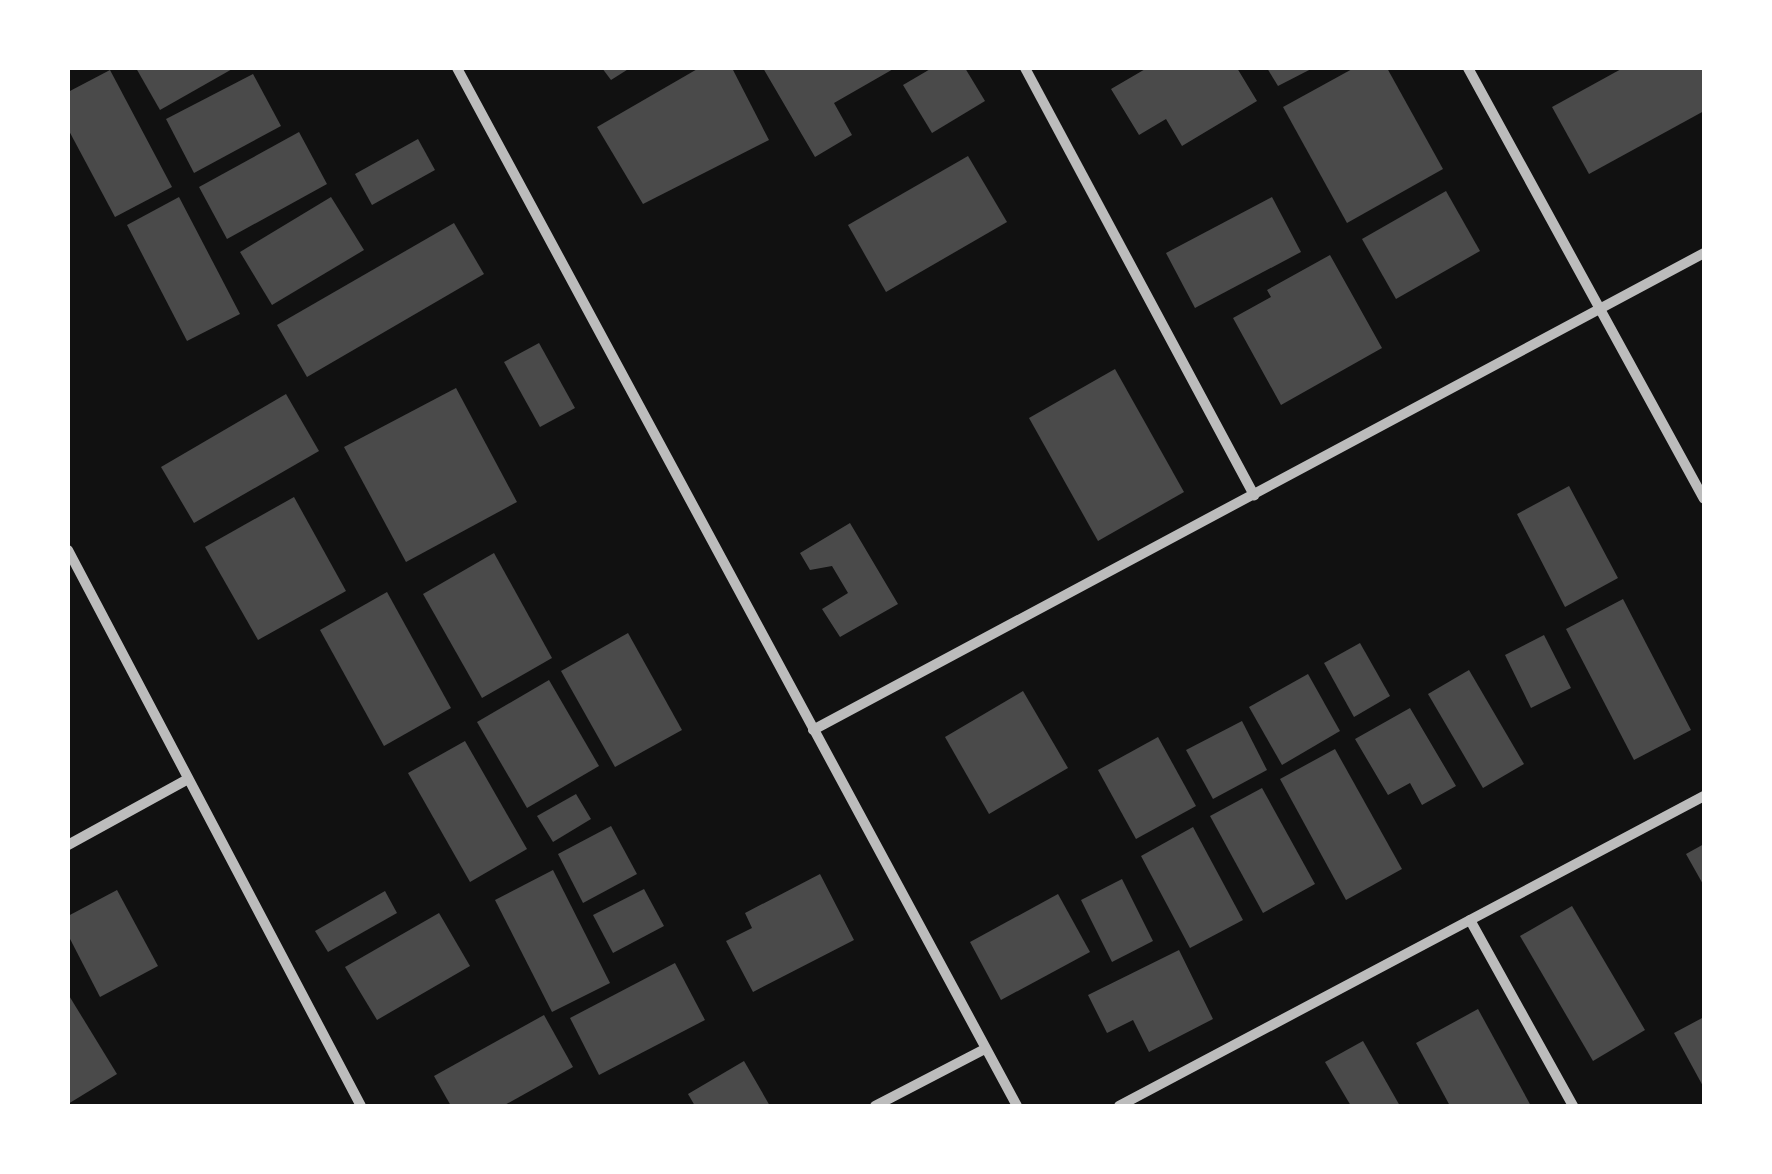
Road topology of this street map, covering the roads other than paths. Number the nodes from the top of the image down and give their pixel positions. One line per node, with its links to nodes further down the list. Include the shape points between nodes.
1 (457, 68): 9 (street)
2 (1025, 68): 6 (street)
3 (1468, 68): 5 (street)
4 (1704, 253): 5 (street)
5 (1600, 309): 6 (street); 7 (street)
6 (1254, 495): 9 (street)
7 (1704, 499)
8 (68, 550): 10 (street)
9 (813, 730): 14 (street)
10 (188, 779): 12 (street); 15 (street)
11 (1704, 796): 13 (street)
12 (68, 845)
13 (1470, 920): 18 (street); 19 (street)
14 (985, 1049): 16 (street); 17 (street)
15 (361, 1106)
16 (875, 1106)
17 (1017, 1106)
18 (1119, 1106)
19 (1573, 1106)

